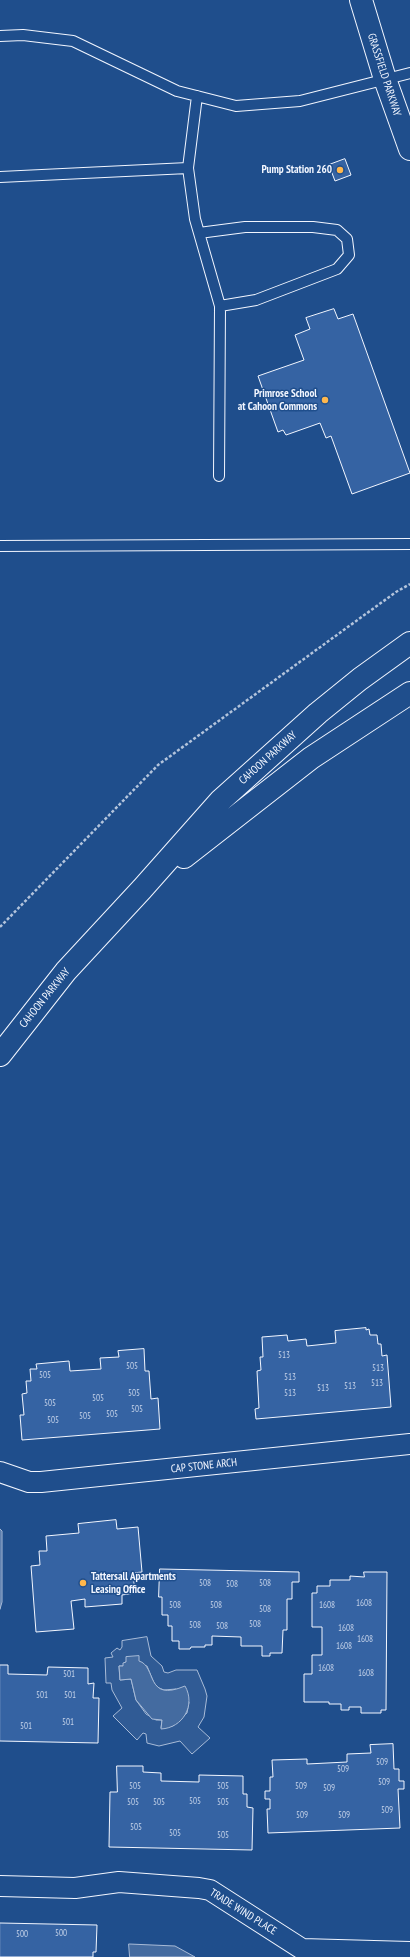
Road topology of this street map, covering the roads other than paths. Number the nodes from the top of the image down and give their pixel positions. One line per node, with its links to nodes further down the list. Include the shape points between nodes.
1 (361, 0): 4 (street, GRASSFIELD PARKWAY)
2 (0, 36): 5 (lane, via 23,35 74,41 177,91)
3 (410, 73): 4 (lane)
4 (385, 79): 5 (lane, via 300,101 236,106); 6 (street, GRASSFIELD PARKWAY)
5 (197, 96): 7 (lane)
6 (410, 149)
7 (188, 168): 8 (lane); 9 (lane)
8 (0, 177)
9 (199, 232): 10 (lane); 10 (lane, via 313,227 337,230 346,238 349,255 337,269 256,300)
10 (220, 306): 11 (lane)
11 (219, 476)
12 (410, 544): 13 (lane)
13 (0, 546)
14 (410, 643): 16 (street, CAHOON PARKWAY, via 324,708 220,801)
15 (410, 693): 16 (street, CAHOON PARKWAY, via 311,758)
16 (142, 889): 17 (street, CAHOON PARKWAY, via 66,971)
17 (0, 1055)
18 (410, 1444): 19 (street, CAP STONE ARCH, via 41,1482 29,1482)
19 (0, 1472)
20 (0, 1886): 21 (street, TRADE WIND PLACE, via 75,1888 119,1882 199,1888 210,1890 302,1949)
21 (410, 1952)

